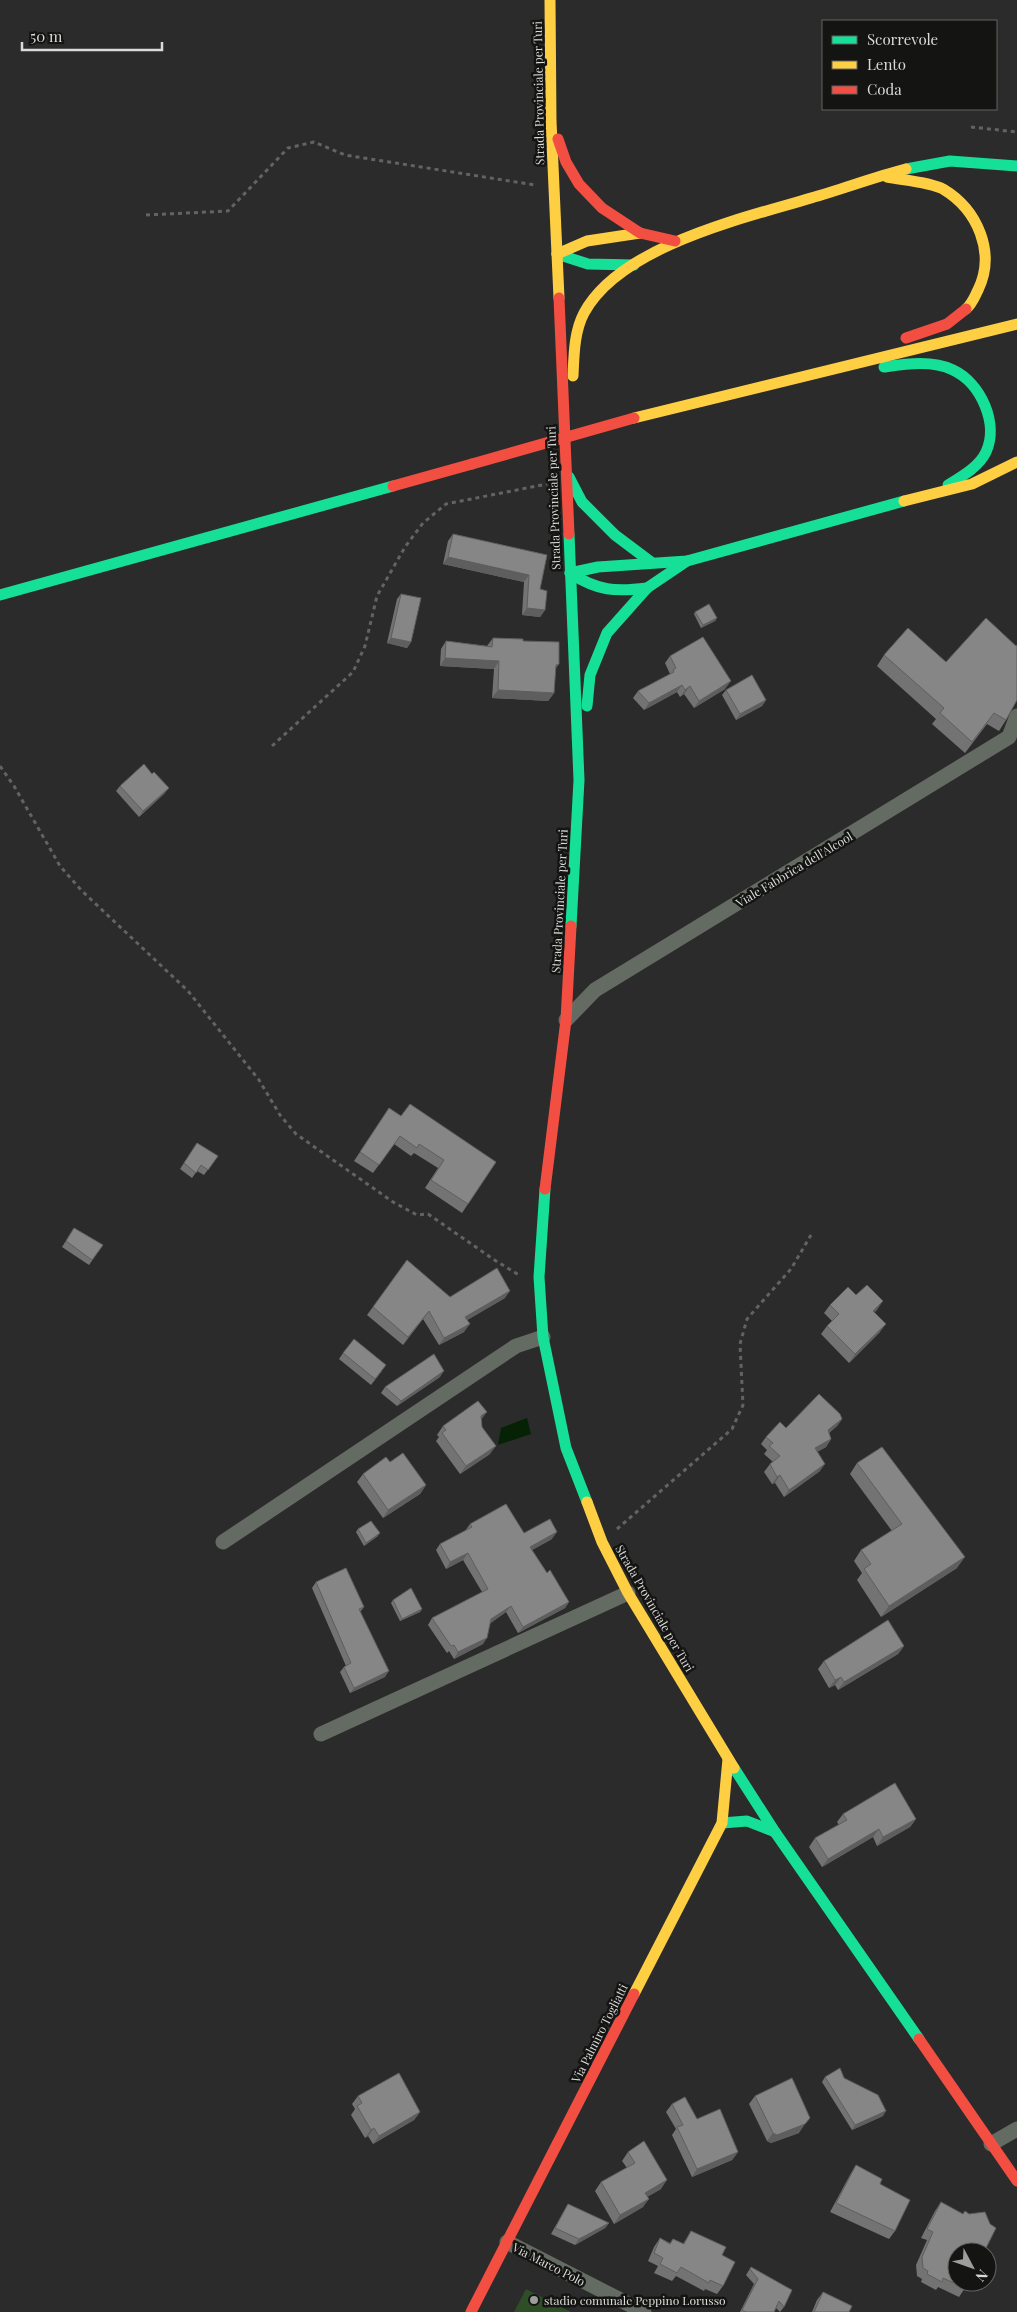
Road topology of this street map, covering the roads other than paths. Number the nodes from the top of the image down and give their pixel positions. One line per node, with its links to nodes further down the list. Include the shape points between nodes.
1 (550, 0): 2 (main road, Strada Provinciale per Turi)
2 (551, 121): 5 (main road, via 566,162 579,184 602,208); 7 (main road, Strada Provinciale per Turi)
3 (1017, 166): 4 (main road, via 973,160 927,164)
4 (882, 176): 6 (main road); 10 (main road, via 941,188 963,202 983,237 985,276 971,306 947,324)
5 (640, 233): 6 (main road); 7 (main road, via 587,240)
6 (675, 241): 8 (main road)
7 (557, 254): 8 (main road, via 588,264); 11 (main road, Strada Provinciale per Turi)
8 (634, 265): 11 (main road, via 606,285 578,327)
9 (1017, 324): 10 (main road)
10 (795, 377): 14 (main road, via 904,364 941,366 954,370 968,381 985,402 989,429 986,452 966,474); 19 (main road, bridge, via 634,418)
11 (565, 448): 13 (main road, Strada Provinciale per Turi)
12 (1017, 462): 14 (main road, via 972,484)
13 (566, 476): 16 (main road, via 582,502 616,535); 17 (main road, Strada Provinciale per Turi)
14 (937, 492): 15 (main road)
15 (687, 561): 16 (main road); 18 (main road)
16 (651, 562): 17 (main road)
17 (570, 573): 18 (main road, via 588,586 604,591); 21 (main road, Strada Provinciale per Turi)
18 (647, 588): 21 (main road, via 608,633 590,675)
19 (0, 594)
20 (1017, 716): 22 (street, Viale Fabbrica dell'Alcool, via 1009,737 596,990)
21 (579, 780): 22 (main road, Strada Provinciale per Turi)
22 (566, 1020): 23 (main road, Strada Provinciale per Turi, via 545,1186 540,1277)
23 (543, 1337): 24 (street, via 516,1346); 25 (main road, Strada Provinciale per Turi, via 566,1448 602,1542)
24 (223, 1542)
25 (628, 1593): 26 (street); 27 (main road, Strada Provinciale per Turi)
26 (321, 1734)
27 (728, 1759): 28 (main road, Via Palmiro Togliatti); 29 (main road, Strada Provinciale per Turi)
28 (722, 1823): 29 (main road, via 747,1821); 33 (main road, Via Palmiro Togliatti)
29 (775, 1832): 31 (main road, Strada Provinciale per Turi)
30 (1017, 2129): 31 (street)
31 (991, 2144): 32 (main road, Strada Provinciale per Turi)
32 (1017, 2181)
33 (507, 2242): 34 (main road, Via Palmiro Togliatti); 35 (street, Via Marco Polo)
34 (471, 2312)
35 (644, 2312)

